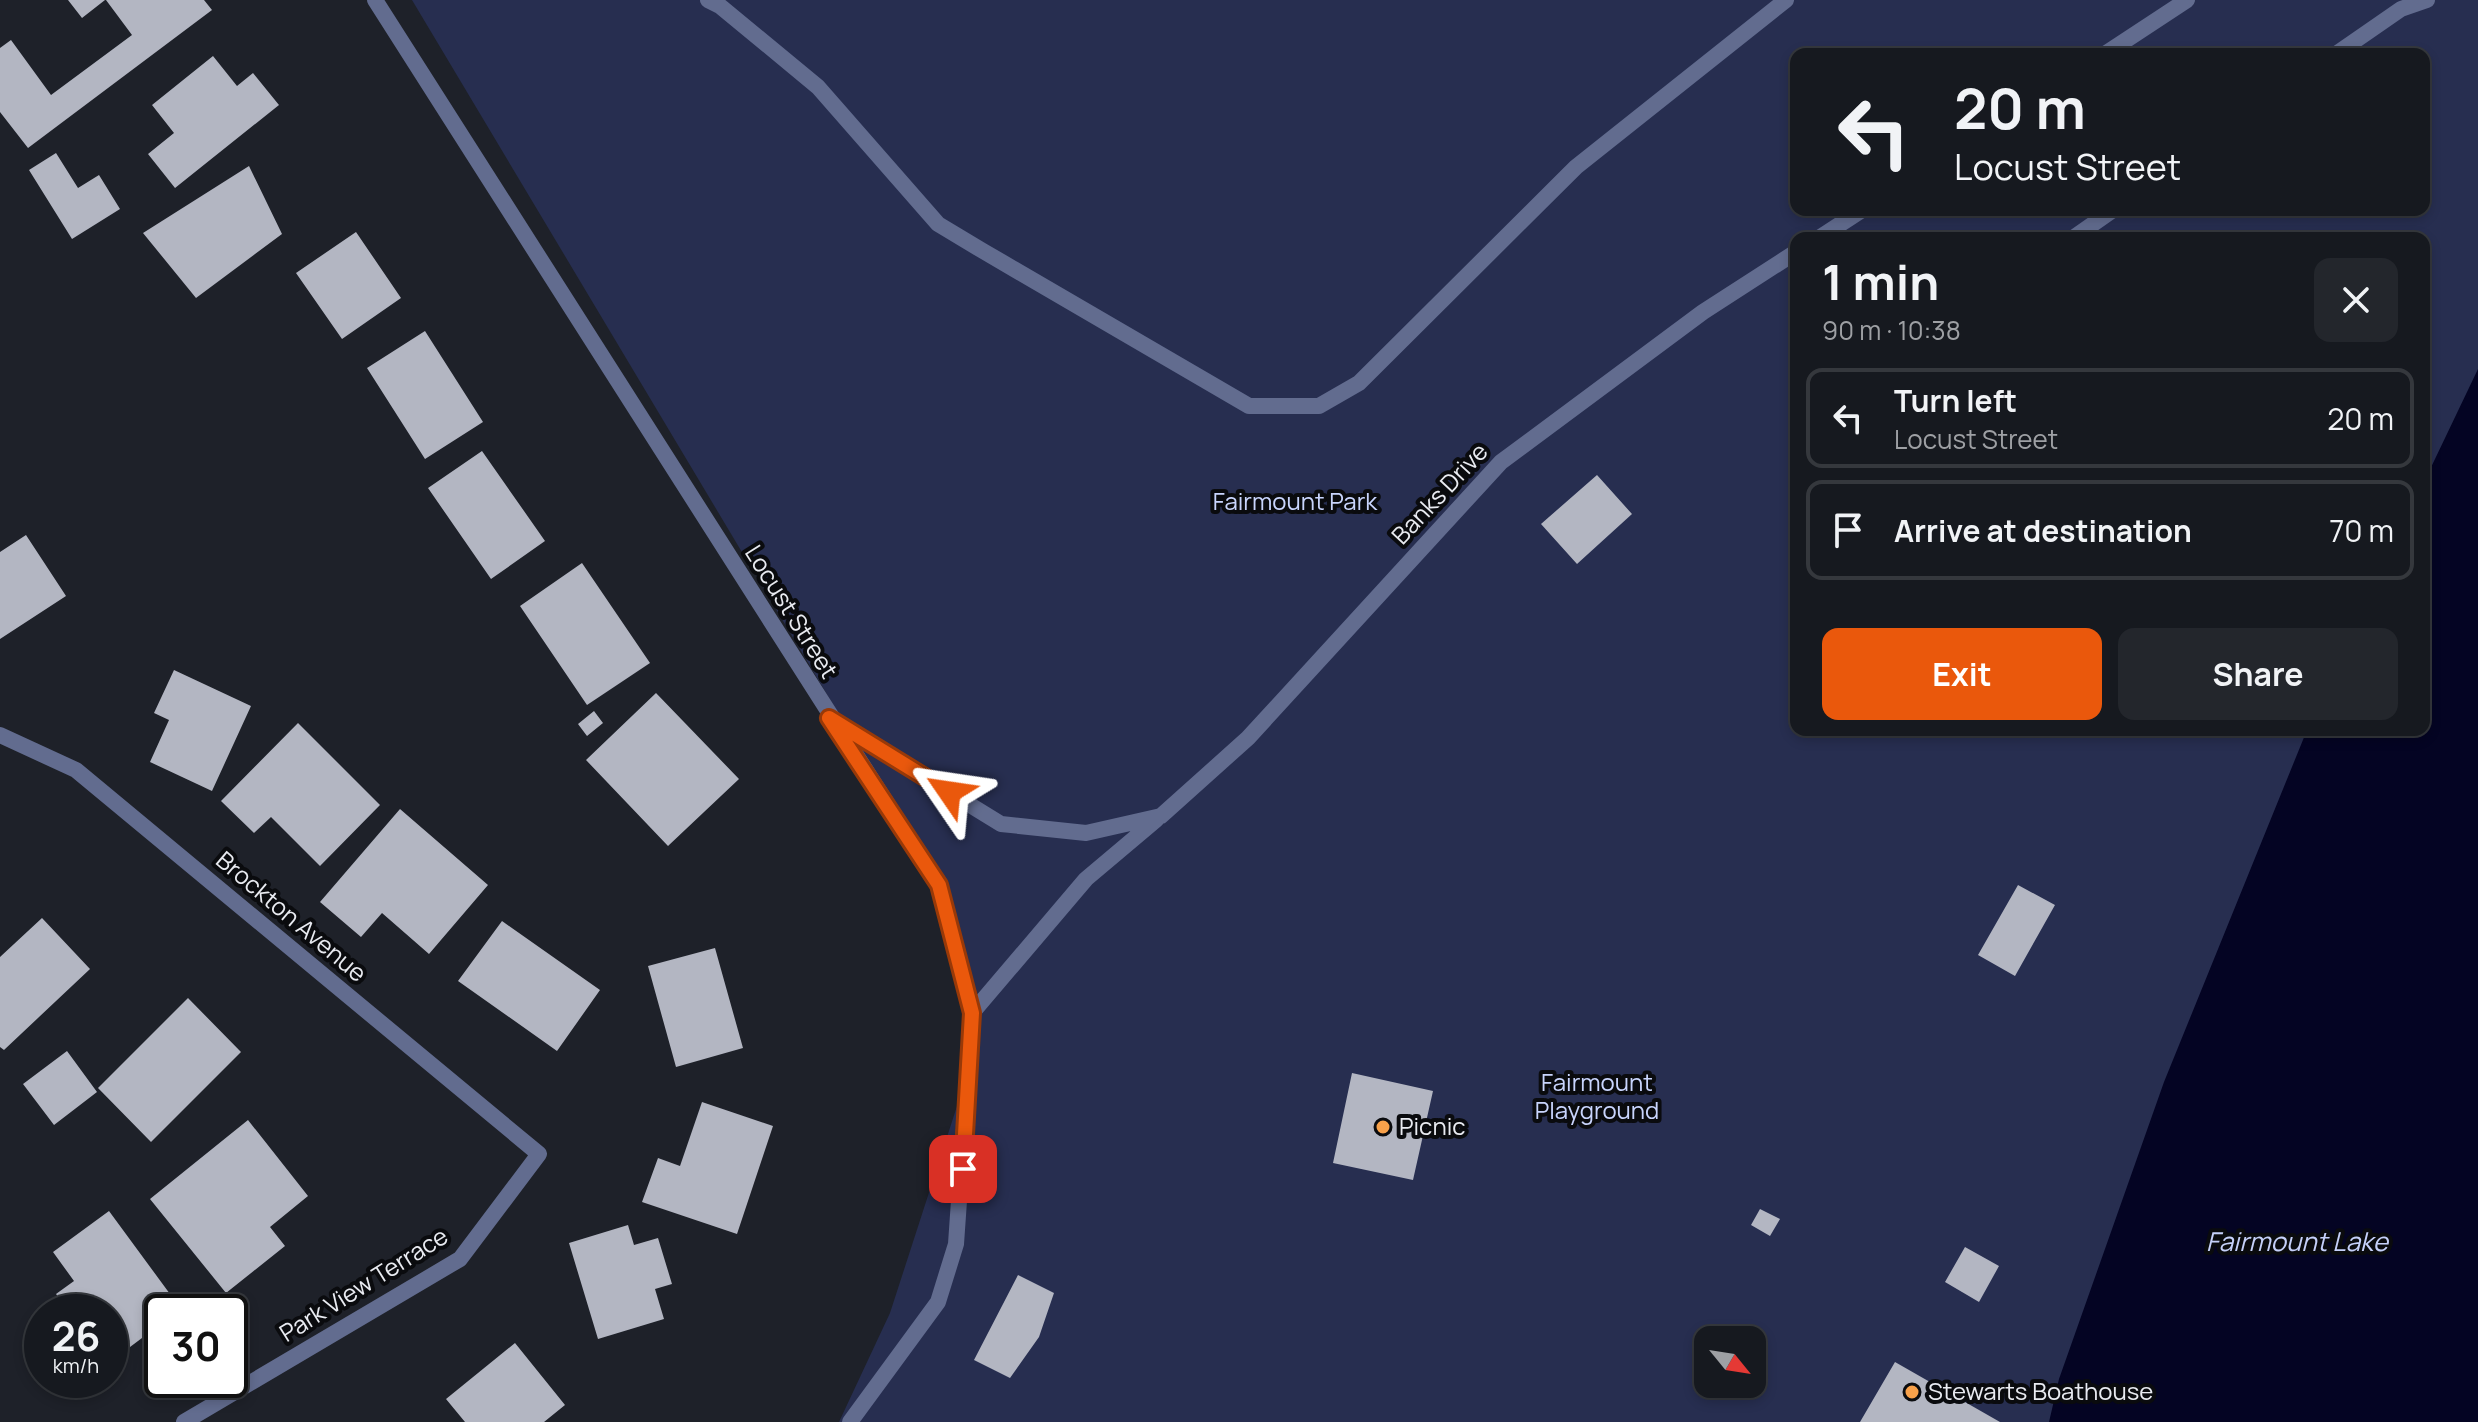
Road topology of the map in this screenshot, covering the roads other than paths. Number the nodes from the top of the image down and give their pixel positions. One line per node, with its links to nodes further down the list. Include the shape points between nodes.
1 (375, 0): 13 (street, Locust Street)
2 (708, 0): 3 (street, via 818,87 938,224 1249,406 1319,406 1359,383 1576,167)
3 (1786, 0)
4 (2187, 0): 6 (street)
5 (2427, 0): 7 (street, via 2401,9)
6 (2114, 48)
7 (2345, 48)
8 (1853, 216): 10 (street)
9 (2104, 216): 11 (street)
10 (1828, 232)
11 (2082, 232)
12 (1790, 256): 15 (street, Banks Drive, via 1703,312 1501,462 1248,738)
13 (829, 718): 15 (street, Banks Drive, via 1001,824 1086,833); 16 (street, Locust Street, via 939,885)
14 (0, 735): 17 (street, Brockton Avenue, via 76,770)
15 (1161, 816): 16 (street, Banks Drive, via 1086,879)
16 (972, 1013): 19 (street, Locust Street, via 956,1244 938,1302)
17 (539, 1154): 18 (street, Park View Terrace, via 460,1259)
18 (184, 1422)
19 (850, 1422)

